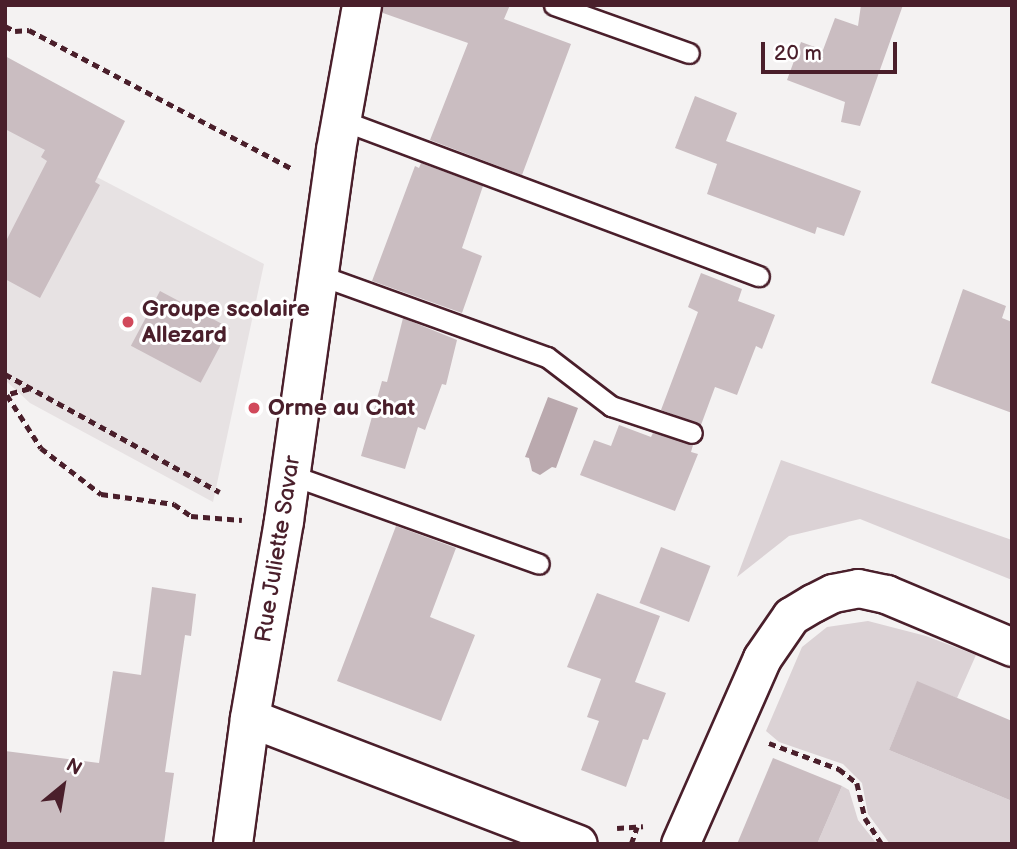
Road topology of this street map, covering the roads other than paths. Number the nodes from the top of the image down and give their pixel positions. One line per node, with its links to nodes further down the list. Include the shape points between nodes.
1 (362, 5): 4 (street, Rue Juliette Savar)
2 (554, 5): 3 (lane)
3 (689, 53)
4 (341, 120): 5 (street, Rue Juliette Savar); 6 (lane)
5 (318, 275): 7 (lane, via 547,357 611,406); 8 (street, Rue Juliette Savar)
6 (759, 276)
7 (692, 433)
8 (291, 475): 9 (lane); 11 (street, Rue Juliette Savar)
9 (539, 564)
10 (1012, 647): 14 (street, via 886,594 858,588 813,603 792,617 762,658)
11 (250, 718): 12 (street, Rue Juliette Savar); 13 (street)
12 (233, 844)
13 (578, 844)
14 (680, 844)

